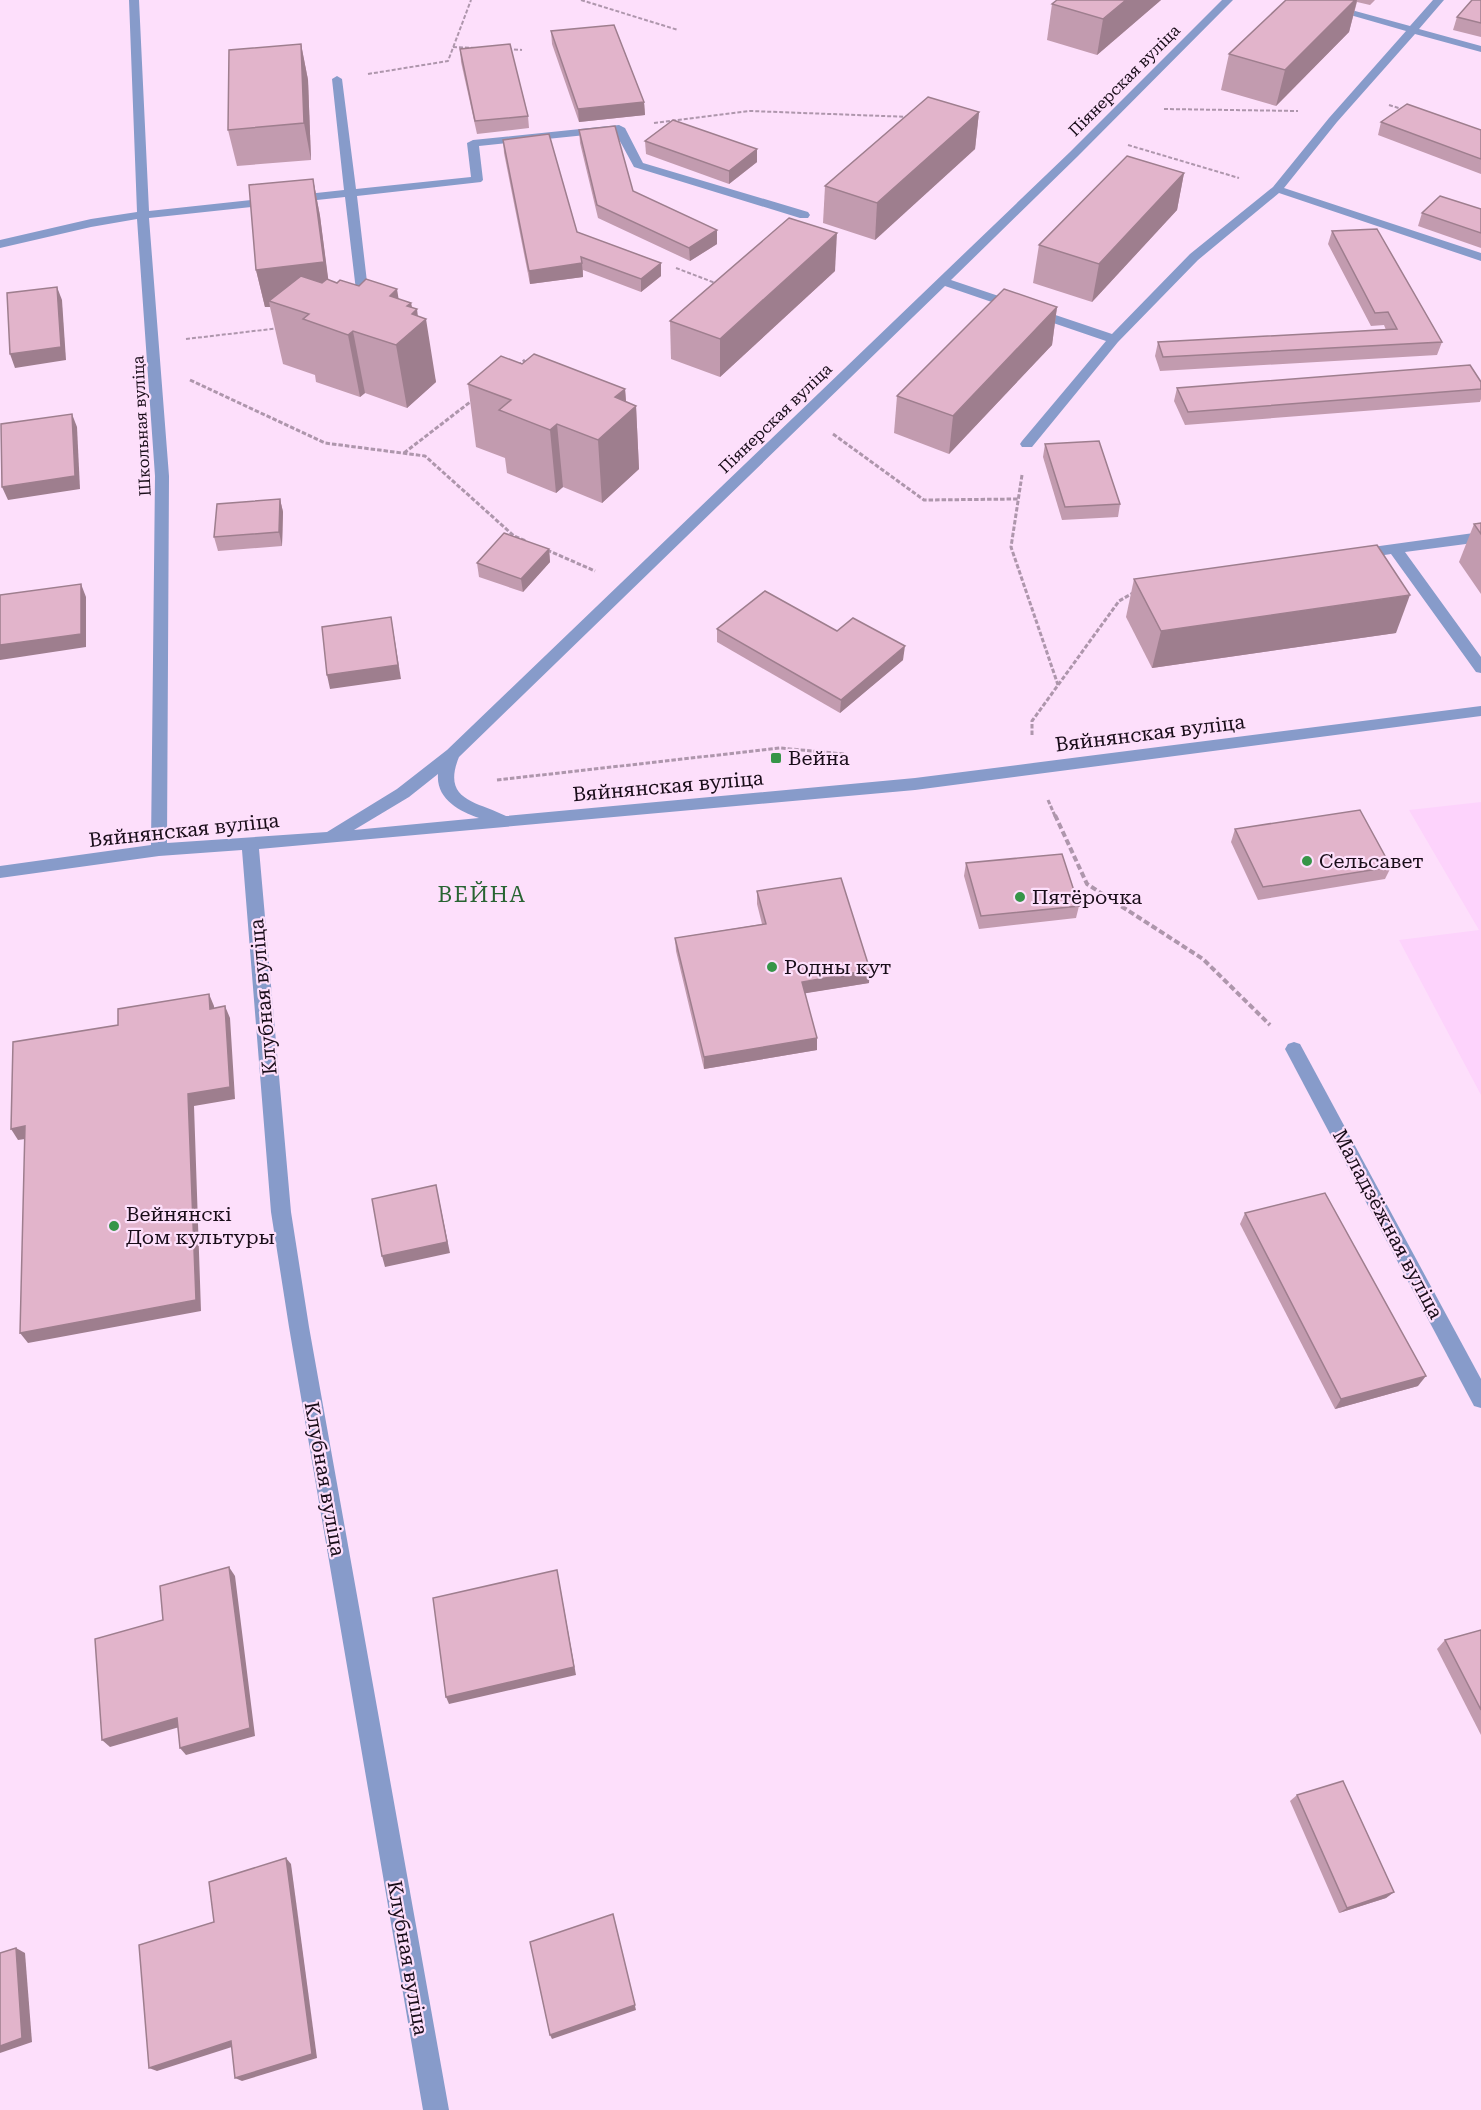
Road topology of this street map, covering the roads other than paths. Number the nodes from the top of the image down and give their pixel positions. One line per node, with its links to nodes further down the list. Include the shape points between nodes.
1 (134, 0): 11 (street, Школьная вуліца)
2 (1228, 0): 14 (street, Піянерская вуліца)
3 (1303, 0): 5 (street)
4 (1439, 0): 5 (street)
5 (1413, 28): 6 (street); 8 (street)
6 (1481, 49)
7 (337, 79): 9 (street)
8 (1277, 189): 13 (street); 16 (street, via 1212,240)
9 (351, 194): 10 (street, via 477,180 473,143 619,128 638,165); 11 (street); 15 (street)
10 (804, 214)
11 (143, 215): 12 (street); 27 (street, Школьная вуліца, via 162,476)
12 (0, 244)
13 (1481, 257)
14 (942, 281): 16 (street); 23 (street, Піянерская вуліца)
15 (363, 299)
16 (1114, 339): 17 (street)
17 (1027, 444)
18 (1481, 537): 19 (street)
19 (1395, 549): 20 (street); 21 (street)
20 (1348, 556)
21 (1481, 668)
22 (1481, 711): 24 (street, Вяйнянская вуліца, via 915,784)
23 (453, 754): 24 (street, via 444,774 445,786 452,796 479,812); 25 (street, Піянерская вуліца, via 403,793)
24 (509, 822): 25 (street, Вяйнянская вуліца)
25 (328, 838): 26 (street, Вяйнянская вуліца)
26 (250, 843): 27 (street, Вяйнянская вуліца); 31 (street, Клубная вуліца, via 283,1224 298,1327)
27 (159, 850): 28 (street, Вяйнянская вуліца)
28 (0, 872)
29 (1294, 1049): 30 (street, Маладзёжная вуліца)
30 (1481, 1399)
31 (436, 2110)

